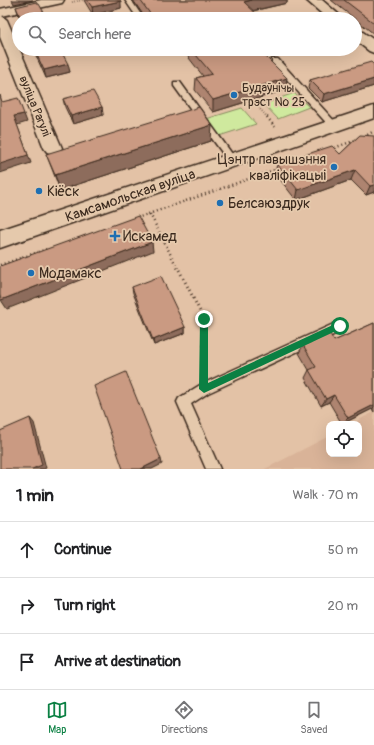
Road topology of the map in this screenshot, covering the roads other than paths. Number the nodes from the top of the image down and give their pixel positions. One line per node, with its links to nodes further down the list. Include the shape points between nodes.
1 (58, 0): 6 (street)
2 (128, 0): 4 (lane)
3 (313, 0): 5 (main road)
4 (136, 12)
5 (328, 12)
6 (0, 13)
7 (0, 20): 10 (street, вуліца Рагулі)
8 (362, 39): 9 (main road)
9 (374, 48)
10 (12, 49)
11 (15, 56): 16 (street, вуліца Рагулі)
12 (275, 61): 15 (lane)
13 (177, 84): 17 (lane)
14 (374, 112): 15 (main road, Камсамольская вуліца)
15 (334, 126): 17 (main road, Камсамольская вуліца)
16 (53, 148)
17 (232, 160): 18 (main road, Камсамольская вуліца)
18 (0, 239)
19 (340, 326): 20 (lane, via 204,389 183,402)
20 (214, 469)

